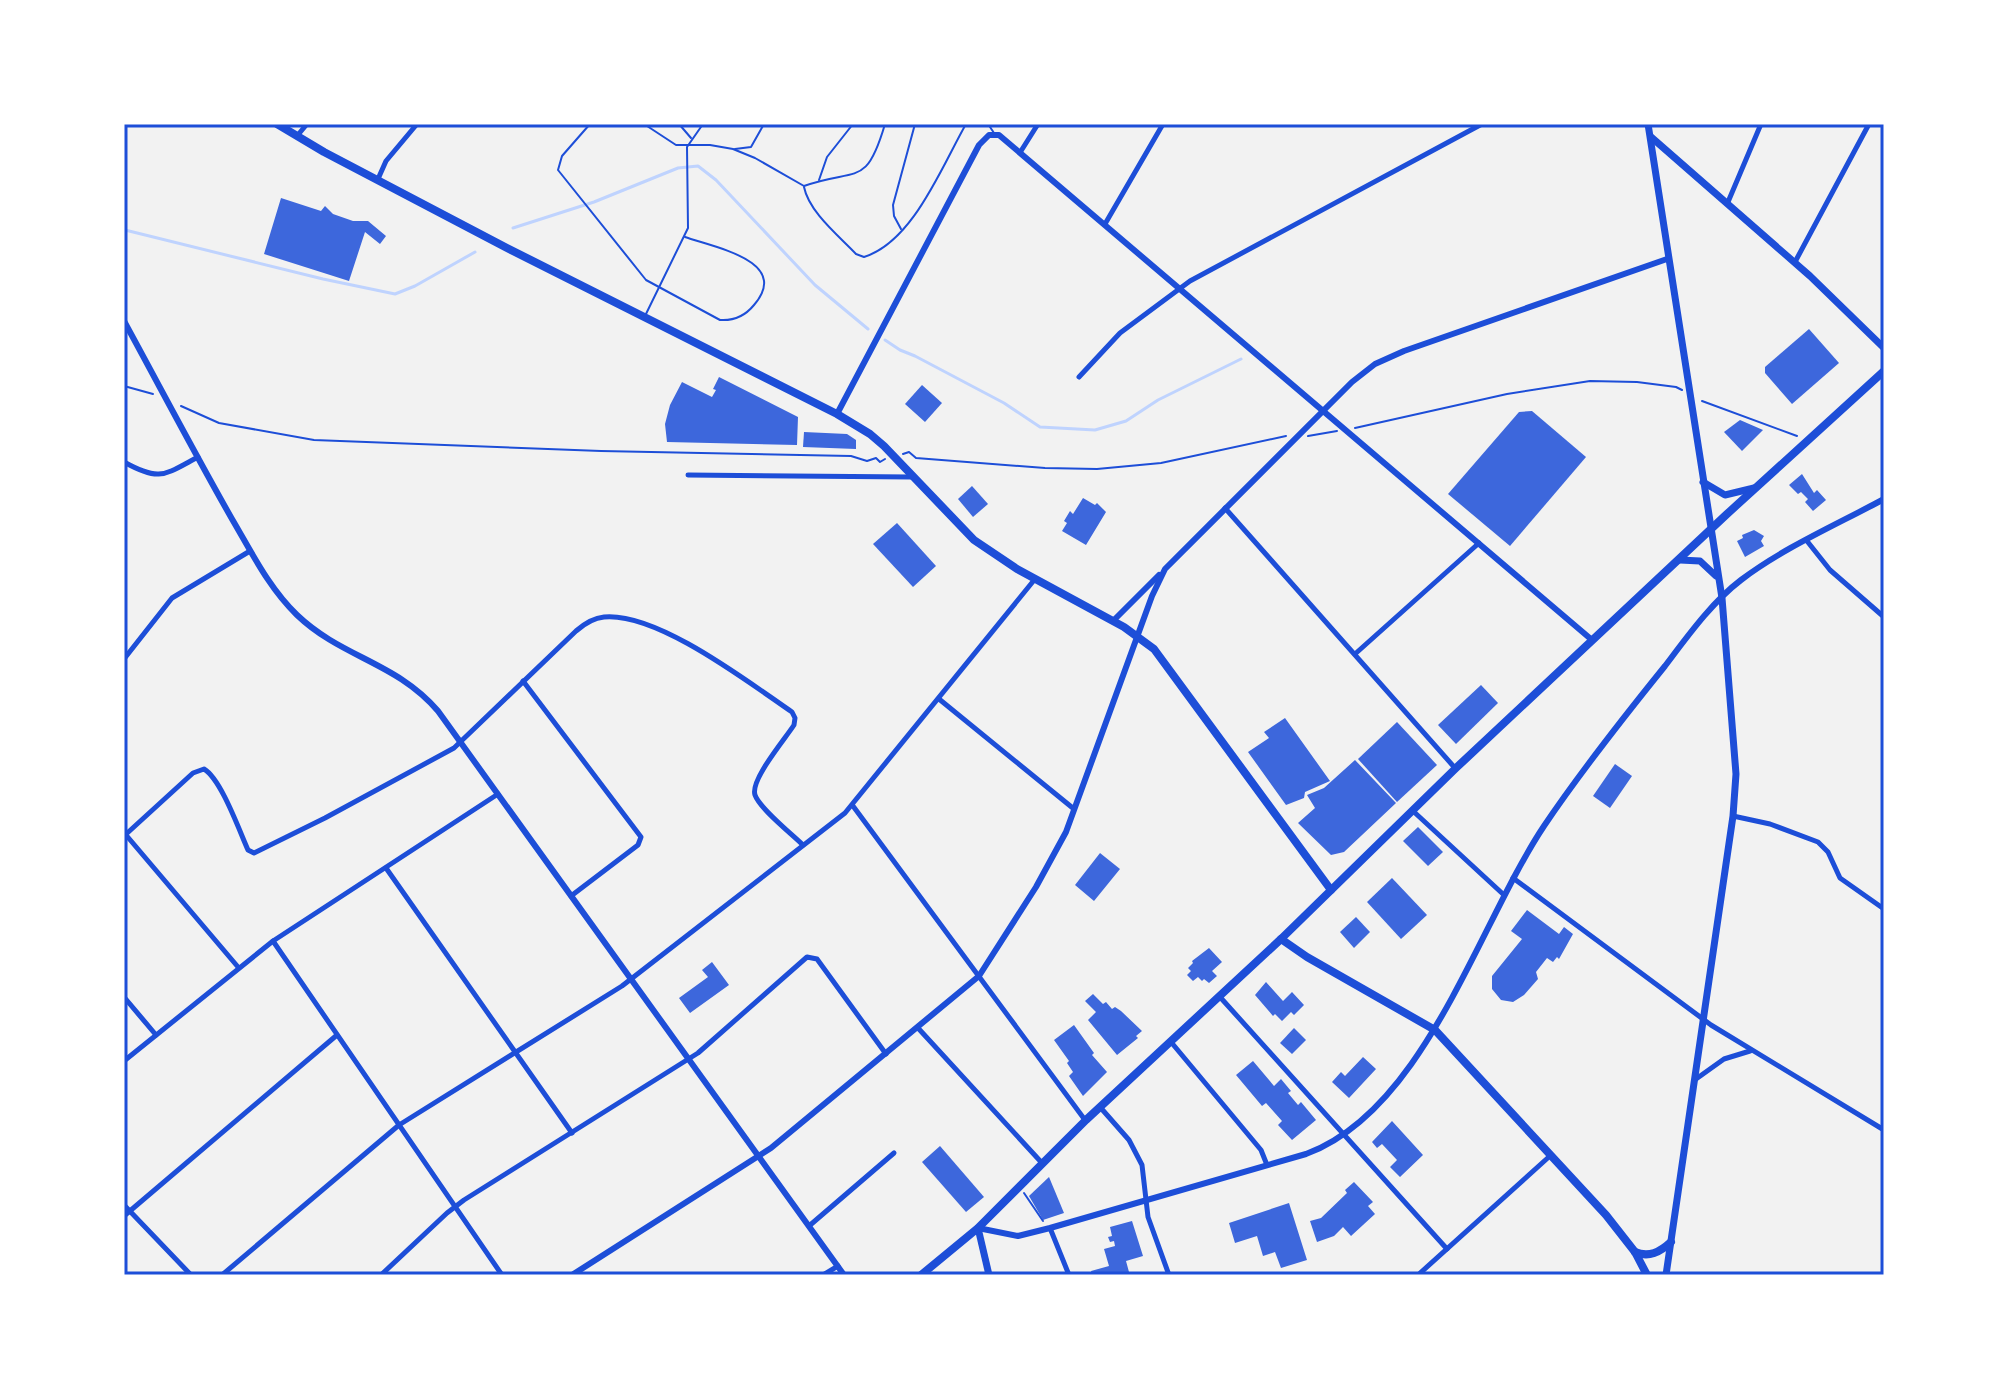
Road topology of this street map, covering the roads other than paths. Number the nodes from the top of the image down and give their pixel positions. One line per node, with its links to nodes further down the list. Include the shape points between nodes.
1 (277, 124): 22 (main road)
2 (307, 124): 22 (street)
3 (417, 124): 27 (street, via 386,161)
4 (590, 124): 37 (lane, via 558,164 560,175)
5 (644, 124): 24 (lane)
6 (679, 124): 23 (lane)
7 (703, 124): 23 (lane)
8 (764, 124): 25 (lane, via 751,147)
9 (853, 124): 28 (lane, via 832,149)
10 (885, 124): 28 (lane, via 874,159 864,169)
11 (915, 124): 32 (lane, via 893,205)
12 (966, 124): 32 (lane, via 918,213)
13 (988, 124): 20 (lane)
14 (1038, 124): 26 (street)
15 (1163, 124): 31 (street)
16 (1482, 124): 36 (street)
17 (1648, 124): 21 (main road)
18 (1761, 124): 30 (street)
19 (1869, 124): 35 (street)
20 (995, 134): 26 (street); 44 (street, via 979,145)
21 (1650, 135): 30 (main road); 34 (main road)
22 (297, 136): 27 (main road)
23 (692, 138): 24 (lane)
24 (687, 147): 25 (lane); 33 (lane)
25 (733, 149): 29 (lane)
26 (1021, 151): 31 (street)
27 (378, 180): 38 (main road)
28 (819, 180): 29 (lane)
29 (804, 186): 32 (lane, via 805,196 856,254 875,254)
30 (1728, 202): 35 (main road)
31 (1105, 224): 36 (street)
32 (902, 230)
33 (685, 237): 37 (lane); 37 (lane, via 753,263 764,279 762,293 748,311 727,320)
34 (1667, 259): 43 (street, via 1389,357 1365,371); 49 (main road)
35 (1795, 262): 40 (main road)
36 (1180, 287): 42 (street, via 1113,339); 43 (street)
37 (659, 289): 38 (lane)
38 (645, 317): 44 (main road)
39 (124, 321): 45 (street)
40 (1884, 348)
41 (1884, 371): 50 (main road)
42 (1079, 377)
43 (1325, 410): 52 (street); 55 (street)
44 (837, 414): 48 (main road, via 874,438)
45 (198, 457): 46 (street, via 162,475 145,474); 56 (street)
46 (124, 462)
47 (688, 475): 48 (street)
48 (913, 477): 59 (main road, via 969,535)
49 (1703, 482): 50 (main road, via 1725,495); 53 (main road)
50 (1756, 487): 53 (main road)
51 (1884, 499): 54 (street)
52 (1225, 508): 58 (street); 66 (street)
53 (1711, 529): 57 (main road); 60 (main road)
54 (1807, 541): 61 (street, via 1748,574); 62 (street, via 1840,580)
55 (1480, 542): 65 (street); 66 (street)
56 (250, 551): 67 (street, via 172,598); 70 (street, via 279,595 306,623 409,682)
57 (1677, 560): 60 (main road, via 1700,561); 65 (main road)
58 (1165, 569): 63 (street); 64 (street)
59 (1035, 579): 63 (main road); 69 (street)
60 (1720, 583): 61 (main road)
61 (1722, 598): 76 (main road, via 1736,774); 80 (street, via 1580,775)
62 (1884, 617)
63 (1113, 621): 64 (main road)
64 (1138, 636): 74 (street); 81 (main road, via 1169,666)
65 (1592, 640): 71 (main road)
66 (1355, 654): 71 (street)
67 (124, 659)
68 (523, 681): 70 (street); 78 (street, via 576,631 598,618 637,623 684,642 793,714 794,725 754,792); 83 (street, via 641,837 638,845)
69 (939, 699): 73 (street); 74 (street)
70 (461, 742): 72 (street); 77 (street, via 254,853 204,769 193,773)
71 (1456, 768): 75 (main road)
72 (498, 794): 79 (street); 83 (street)
73 (853, 806): 78 (street); 88 (street)
74 (1074, 809): 88 (street, via 1060,845)
75 (1412, 811): 81 (main road); 82 (street)
76 (1733, 816): 84 (street, via 1818,842 1840,878); 92 (main road)
77 (125, 836): 87 (street)
78 (803, 845): 89 (street)
79 (386, 868): 86 (street); 99 (street)
80 (1513, 878): 82 (street); 92 (street)
81 (1331, 890): 85 (main road)
82 (1504, 895): 94 (street)
83 (571, 896): 89 (street)
84 (1884, 909)
85 (1281, 939): 91 (main road); 94 (main road)
86 (273, 941): 87 (street); 96 (street)
87 (238, 967): 95 (street)
88 (979, 976): 93 (street); 105 (street)
89 (631, 980): 99 (street); 101 (street)
90 (124, 997): 95 (street)
91 (1220, 997): 97 (main road); 109 (street)
92 (1703, 1020): 98 (street); 103 (main road)
93 (918, 1028): 100 (street); 113 (street)
94 (1435, 1030): 109 (street, via 1390,1089); 111 (main road)
95 (156, 1035): 102 (street)
96 (337, 1035): 106 (street); 118 (street)
97 (1171, 1042): 104 (main road); 114 (street, via 1261,1150)
98 (1752, 1051): 103 (street, via 1724,1059); 107 (street)
99 (517, 1054): 106 (street); 108 (street)
100 (886, 1054): 101 (street, via 810,957); 112 (street)
101 (688, 1060): 108 (street); 112 (street)
102 (124, 1061)
103 (1695, 1079): 123 (main road)
104 (1100, 1107): 105 (main road); 115 (street, via 1134,1148)
105 (1086, 1120): 113 (main road)
106 (399, 1125): 117 (street); 128 (street)
107 (1884, 1130)
108 (572, 1133): 117 (street)
109 (1344, 1135): 114 (street); 124 (street)
110 (894, 1153): 120 (street)
111 (1551, 1155): 124 (street); 125 (main road)
112 (759, 1157): 120 (street); 131 (street)
113 (1042, 1163): 121 (main road)
114 (1267, 1165): 115 (street)
115 (1147, 1200): 122 (street); 137 (street)
116 (124, 1205): 118 (street)
117 (455, 1206): 129 (street); 130 (street)
118 (130, 1211): 119 (street); 127 (street)
119 (124, 1216)
120 (809, 1226): 126 (street)
121 (978, 1228): 122 (street, via 1017,1236); 134 (main road); 135 (main road)
122 (1050, 1228): 136 (street)
123 (1671, 1242): 125 (main road, via 1657,1253); 140 (main road)
124 (1447, 1249): 138 (street)
125 (1635, 1252): 139 (main road)
126 (838, 1266): 132 (street); 133 (street)
127 (191, 1275)
128 (222, 1275)
129 (381, 1275)
130 (502, 1275)
131 (572, 1275)
132 (823, 1275)
133 (844, 1275)
134 (921, 1275)
135 (989, 1275)
136 (1069, 1275)
137 (1169, 1275)
138 (1418, 1275)
139 (1647, 1275)
140 (1666, 1275)

